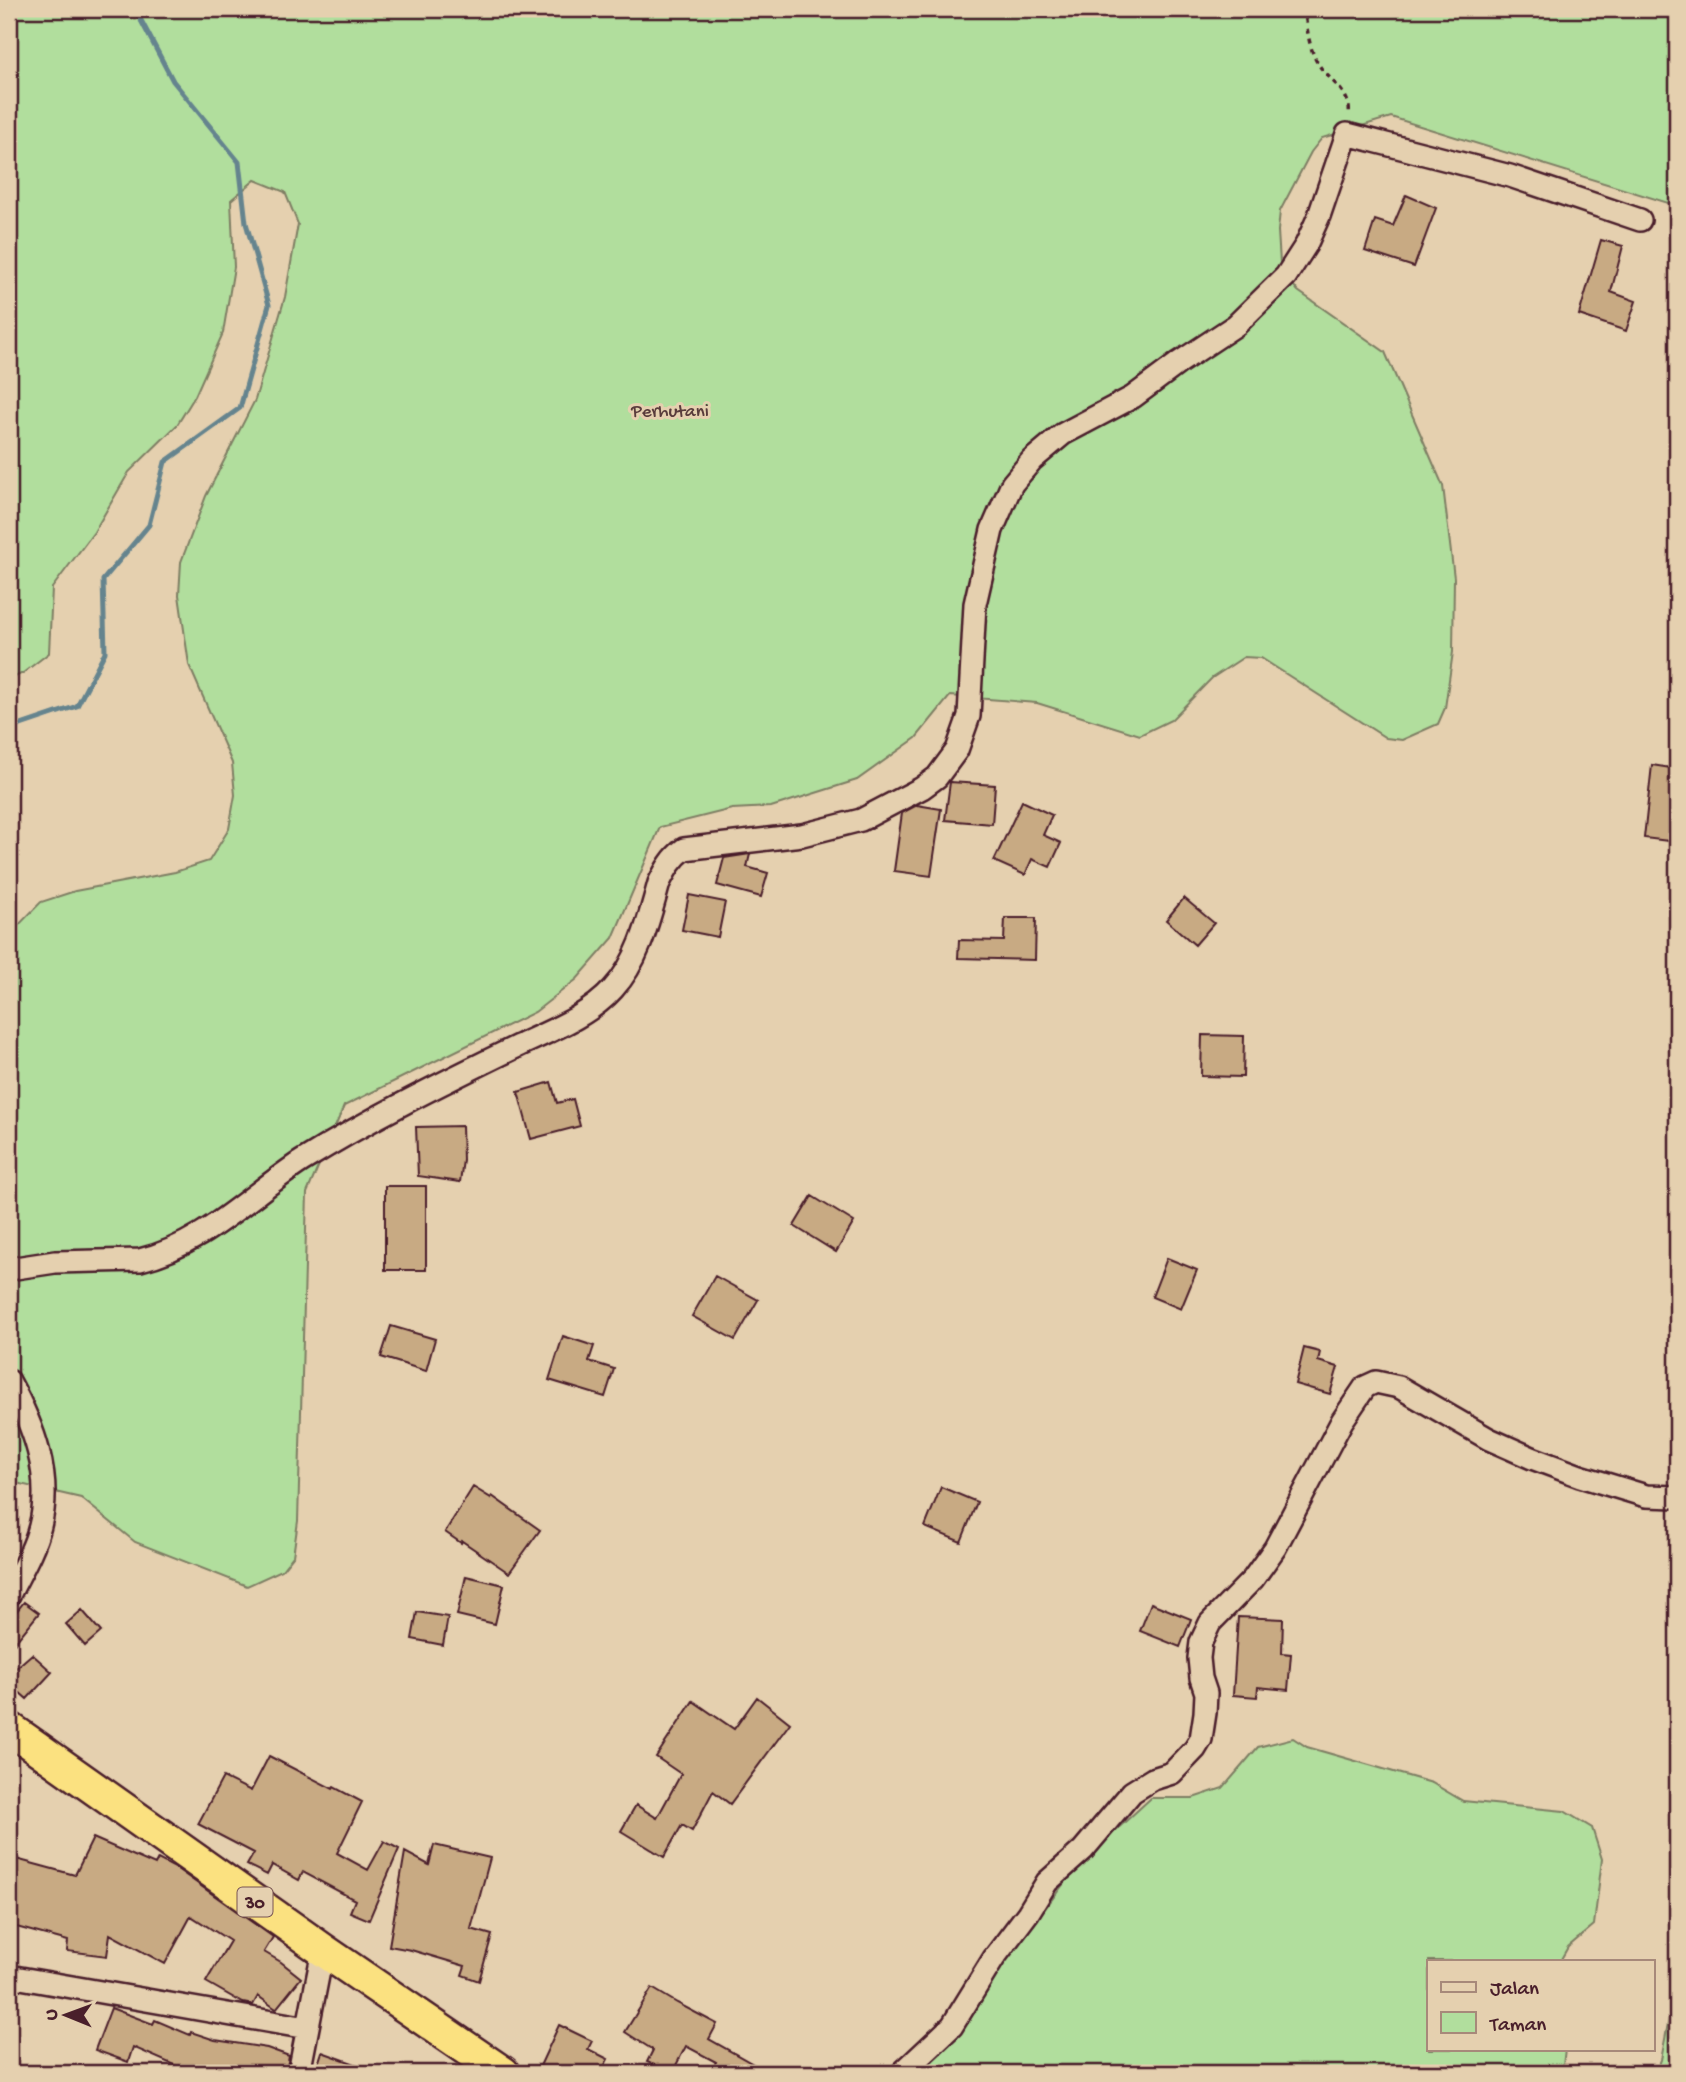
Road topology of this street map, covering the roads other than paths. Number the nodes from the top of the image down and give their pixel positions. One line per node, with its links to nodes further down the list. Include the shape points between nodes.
1 (1640, 220): 2 (street, via 1510,176 1347,134 1315,226 1286,276 1236,325 1133,397 1063,434 1012,484 992,530 975,604 969,716 957,750 937,777 861,820 802,835 684,849 664,872 636,955 612,990 575,1019 362,1125 298,1164 198,1237 140,1260 55,1262)
2 (9, 1269)
3 (9, 1381): 5 (street, via 36,1442 45,1491 40,1526)
4 (1677, 1497): 12 (street, via 1646,1496 1580,1476 1489,1439 1399,1387 1376,1382 1365,1387 1275,1548 1253,1579 1209,1623 1199,1658 1206,1693 1201,1739 1195,1749 1172,1773 1149,1780 1124,1800 1083,1850 1047,1882 951,2026)
5 (9, 1595)
6 (9, 1728): 7 (highway, 30)
7 (323, 1950): 9 (street); 11 (highway, 30)
8 (9, 1976): 9 (street)
9 (307, 2028): 10 (street)
10 (299, 2073)
11 (503, 2073)
12 (902, 2073)

